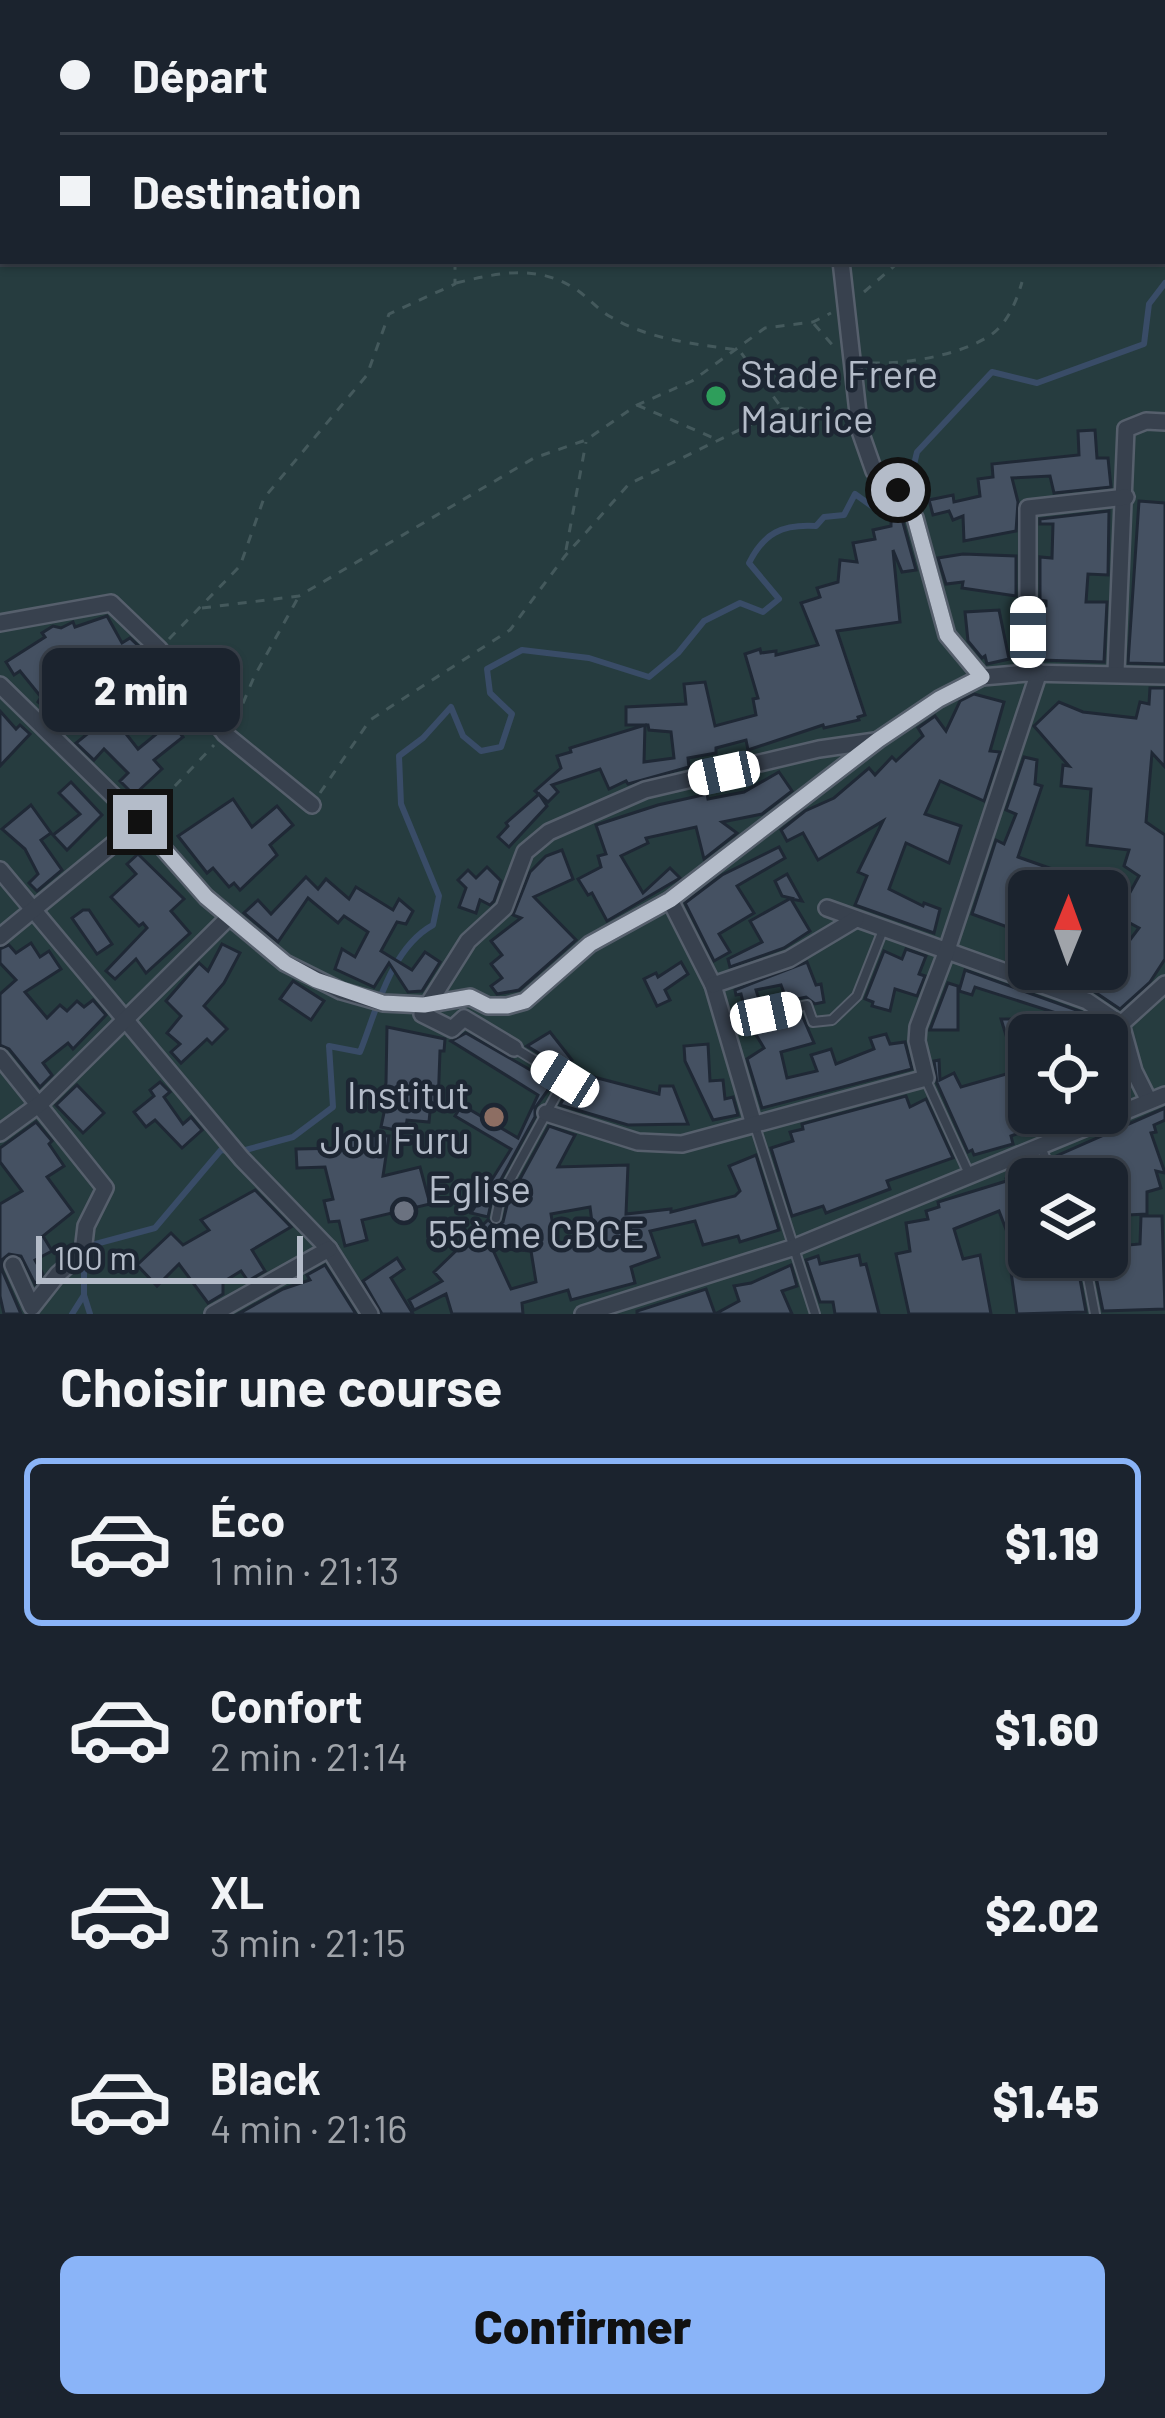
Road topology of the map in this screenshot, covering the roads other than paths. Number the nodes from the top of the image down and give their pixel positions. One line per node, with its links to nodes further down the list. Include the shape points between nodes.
1 (841, 264): 8 (street, via 860,431 874,471 915,518 947,635)
2 (1165, 422): 3 (street, via 1126,429)
3 (1126, 497): 5 (street, via 1028,508); 6 (street)
4 (0, 623): 11 (street, via 111,603 159,649 225,734)
5 (1033, 672): 6 (street); 8 (street); 21 (street)
6 (1116, 672): 7 (street)
7 (1165, 676)
8 (982, 677): 10 (street)
9 (0, 685): 12 (street)
10 (878, 740): 14 (street); 24 (street, via 645,790 549,832 525,852 504,908 468,941)
11 (312, 805)
12 (140, 822): 16 (street); 17 (street)
13 (0, 870): 16 (street)
14 (670, 900): 23 (street); 24 (street, via 590,944 525,1001 488,1006 470,997)
15 (827, 908): 18 (street)
16 (33, 911): 20 (street); 26 (street)
17 (229, 918): 24 (street, via 316,980 383,1003); 26 (street)
18 (856, 919): 19 (street); 23 (street, via 789,959)
19 (883, 930): 21 (street); 28 (lane, via 856,996 832,1020 813,1022 807,1005)
20 (0, 937)
21 (946, 953): 25 (street); 32 (street, via 918,1027)
22 (1165, 983): 27 (street)
23 (713, 985): 28 (street)
24 (424, 1005): 29 (street, via 422,1014 452,1029 464,1018)
25 (1106, 1014)
26 (125, 1017): 34 (street); 43 (street)
27 (1128, 1017)
28 (726, 1022): 36 (street)
29 (514, 1048): 35 (lane, via 565,1079)
30 (1128, 1051): 33 (street)
31 (0, 1057): 34 (street)
32 (926, 1078): 36 (street); 40 (lane)
33 (1157, 1098): 38 (street)
34 (41, 1103): 37 (street); 46 (street, via 105,1188 83,1252)
35 (546, 1112): 36 (street, via 658,1144); 41 (lane)
36 (754, 1125): 42 (lane)
37 (0, 1132)
38 (1041, 1147): 39 (lane); 40 (street)
39 (1045, 1158)
40 (971, 1177): 42 (street)
41 (496, 1218)
42 (795, 1247): 49 (street); 50 (lane)
43 (329, 1249): 47 (street); 48 (street)
44 (13, 1265): 46 (street)
45 (1088, 1278): 51 (lane)
46 (34, 1310)
47 (213, 1314)
48 (370, 1314)
49 (583, 1314)
50 (815, 1314)
51 (1095, 1314)

